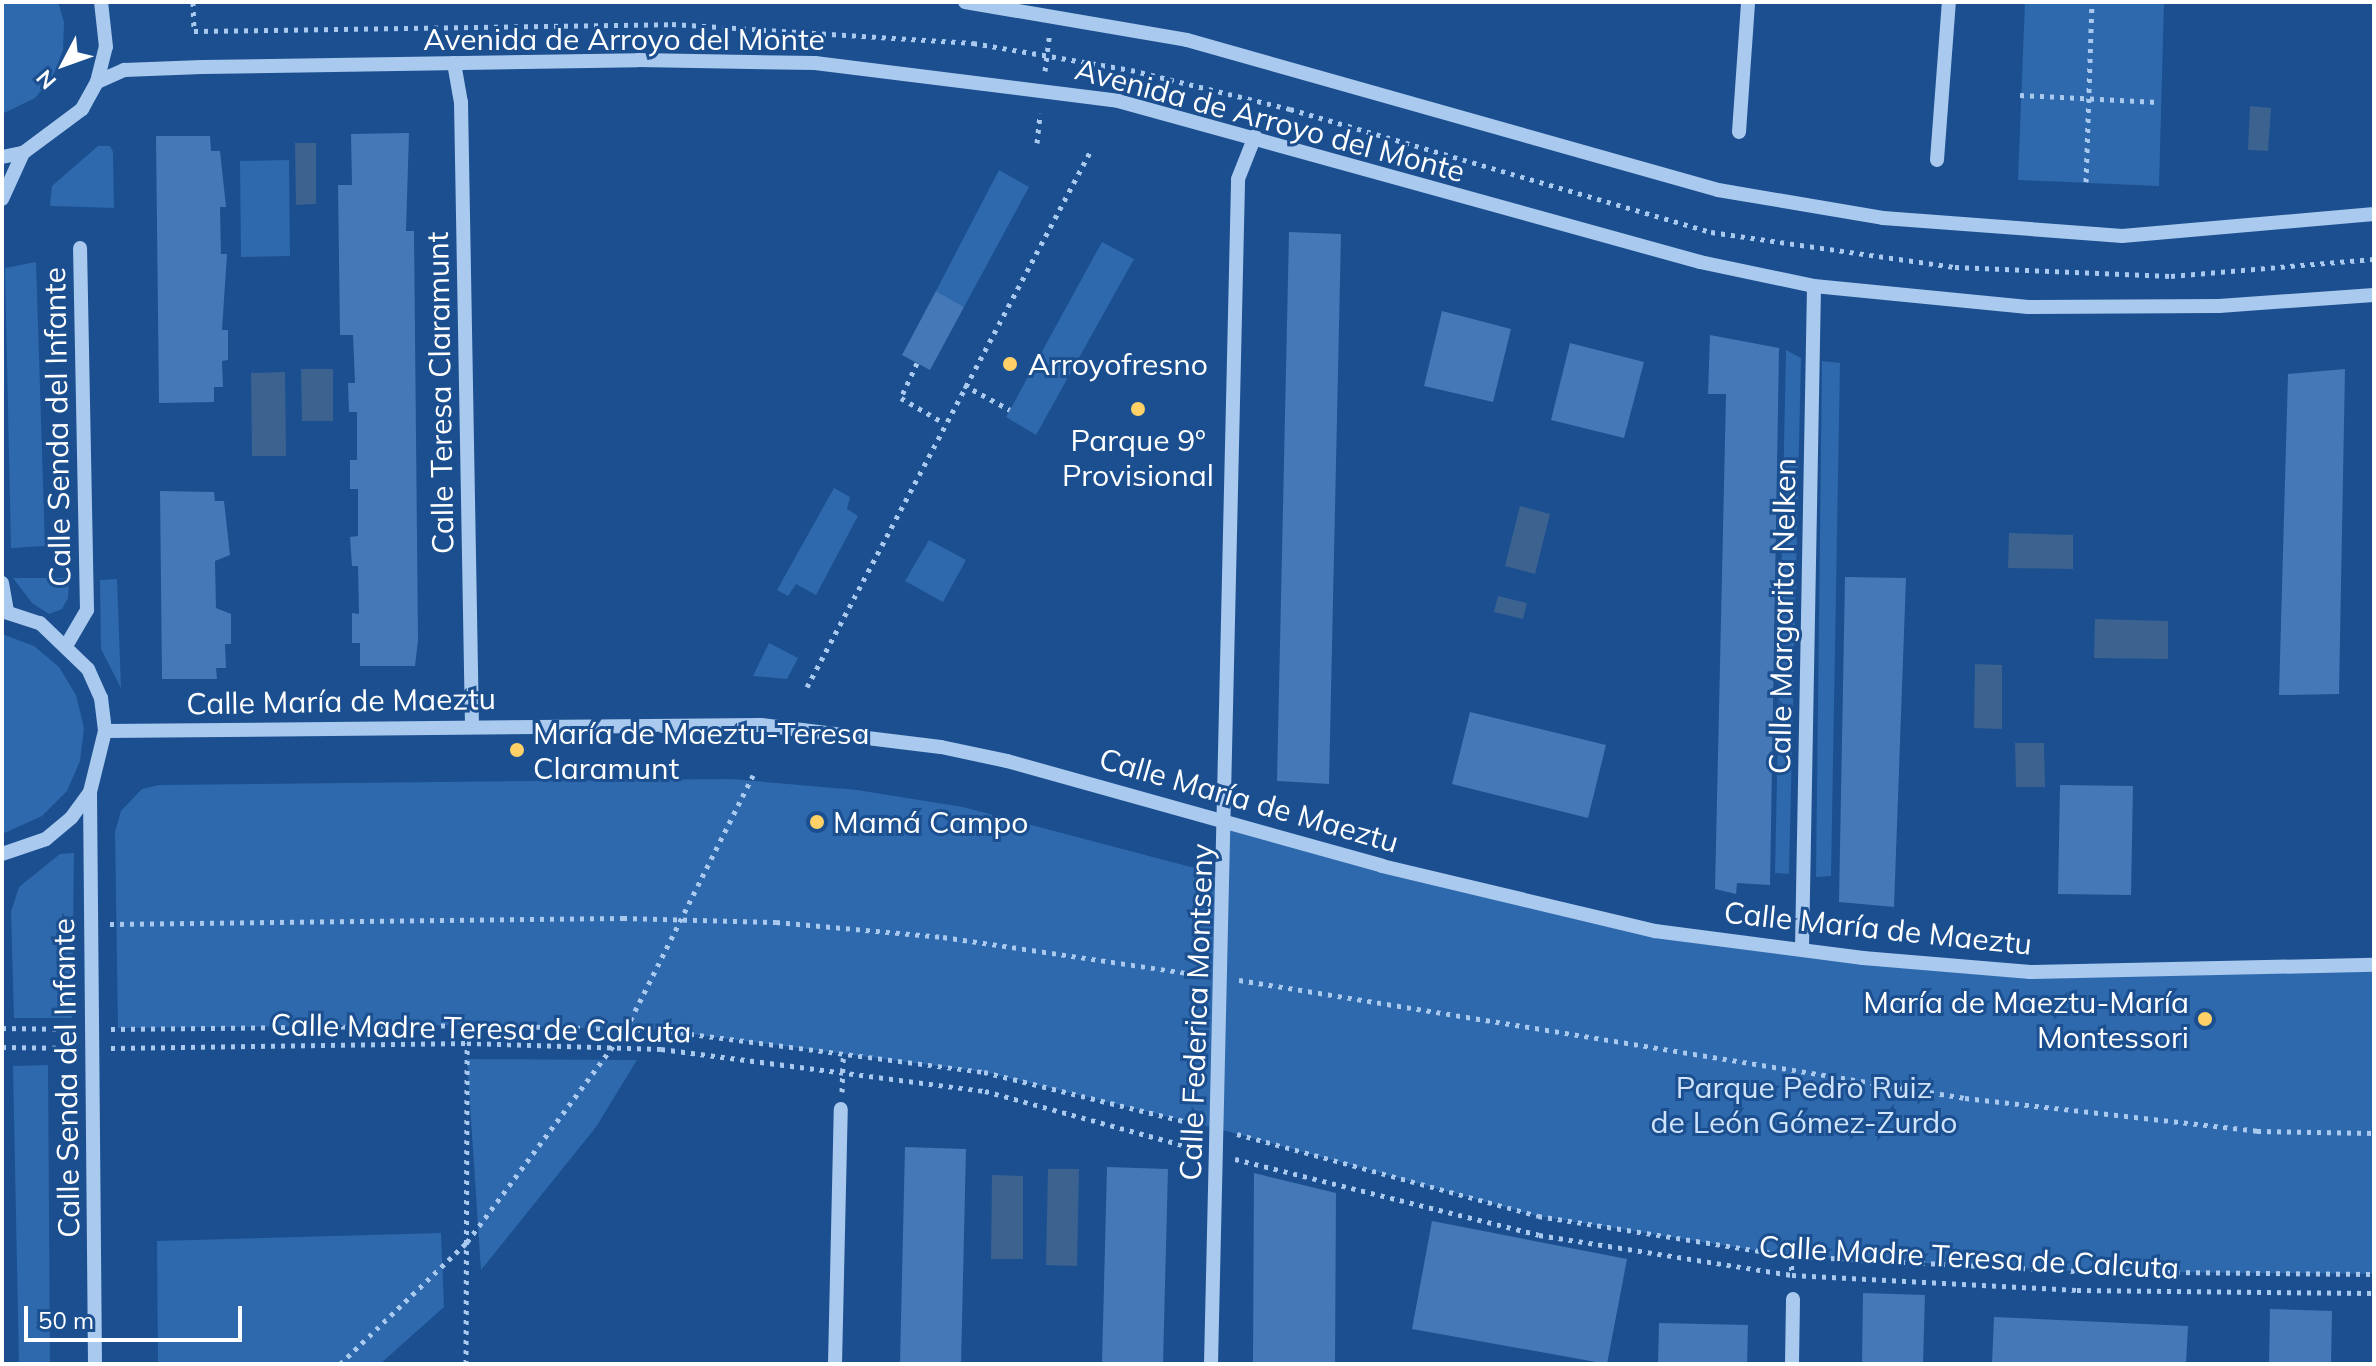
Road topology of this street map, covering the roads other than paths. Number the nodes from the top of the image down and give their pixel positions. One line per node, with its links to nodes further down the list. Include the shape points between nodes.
1 (101, 2): 6 (street, via 106,47)
2 (965, 2): 13 (street, Avenida de Arroyo del Monte, via 1187,40 1718,190 1883,218 2122,236)
3 (1748, 2): 7 (street)
4 (1949, 2): 11 (street)
5 (454, 63): 6 (street, Avenida de Arroyo del Monte, via 124,70); 8 (street, Avenida de Arroyo del Monte, via 815,63 1118,101); 20 (street, Calle Teresa Claramunt, via 462,130)
6 (97, 82): 9 (street, via 82,109)
7 (1739, 132)
8 (1255, 136): 15 (street, Avenida de Arroyo del Monte, via 1700,262); 23 (street, Calle Federica Montseny, via 1238,179)
9 (23, 153): 10 (street); 12 (street)
10 (2, 157)
11 (1937, 160)
12 (2, 199)
13 (2374, 214)
14 (80, 248): 19 (street, Calle Senda del Infante, via 87,610)
15 (1814, 286): 16 (street, Avenida de Arroyo del Monte, via 2028,307 2203,307); 25 (street, Calle Margarita Nelken)
16 (2374, 295)
17 (2, 583): 18 (street, Calle Senda del Infante)
18 (5, 611): 19 (street, via 40,623)
19 (66, 646): 21 (street, via 88,669 101,698)
20 (472, 724): 21 (street, Calle María de Maeztu); 23 (street, Calle María de Maeztu, via 747,723 855,735 994,758)
21 (105, 731): 22 (street)
22 (90, 792): 24 (street, via 46,839); 29 (street, Calle Senda del Infante)
23 (1228, 819): 25 (street, Calle María de Maeztu, via 1382,866 1655,931); 31 (street, Calle Federica Montseny)
24 (2, 854)
25 (1802, 948): 26 (street, Calle María de Maeztu, via 2030,972)
26 (2374, 965)
27 (841, 1109): 30 (street)
28 (1793, 1299): 32 (street)
29 (95, 1364)
30 (835, 1364)
31 (1211, 1364)
32 (1792, 1364)

